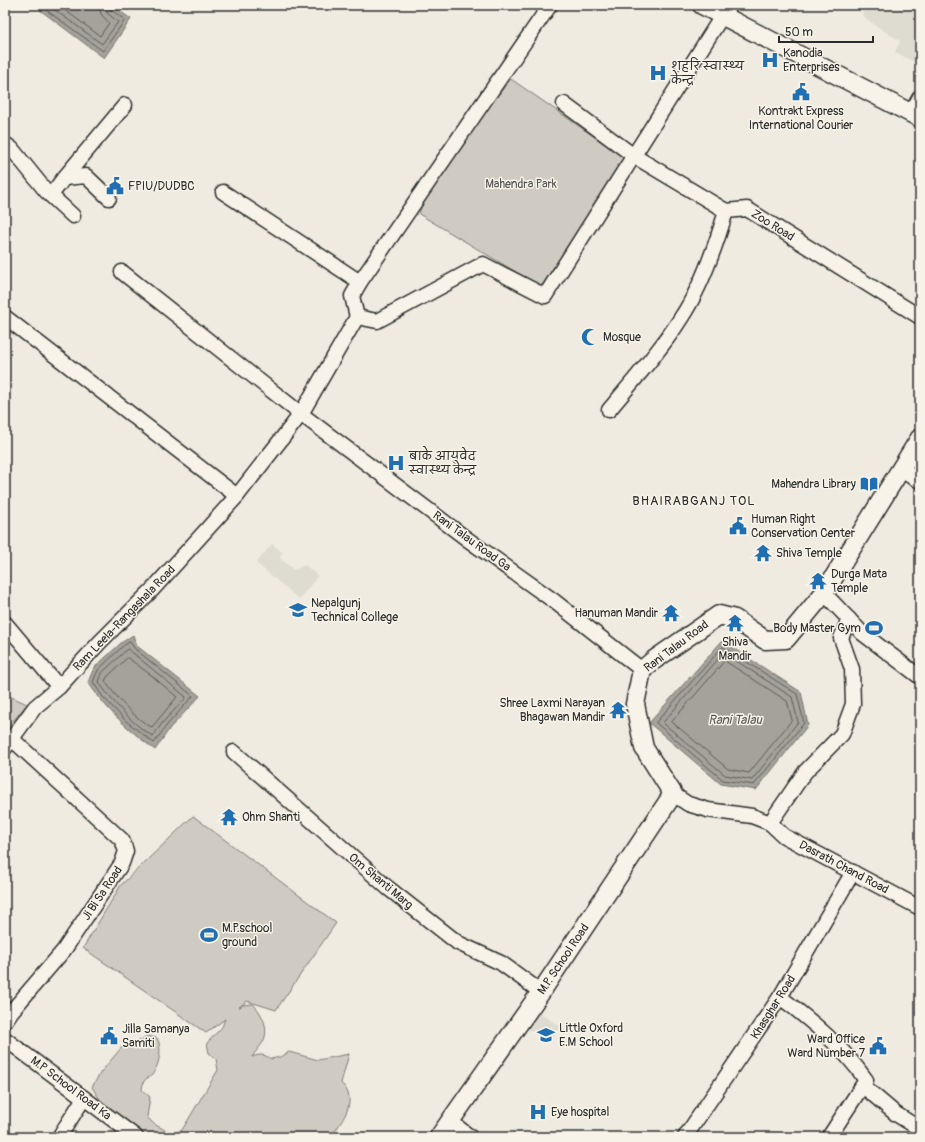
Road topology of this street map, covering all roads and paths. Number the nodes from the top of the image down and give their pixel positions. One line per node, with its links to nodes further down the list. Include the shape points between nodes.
1 (550, 5): 17 (street)
2 (702, 5): 3 (main road)
3 (726, 10): 7 (main road); 9 (street)
4 (920, 97): 7 (street)
5 (564, 104): 9 (street)
6 (125, 105): 10 (street)
7 (915, 115)
8 (5, 144): 12 (street)
9 (634, 156): 14 (street); 19 (street, via 545,296 484,264 377,321)
10 (64, 178): 12 (street); 13 (street, via 86,176)
11 (223, 192): 17 (street)
12 (51, 195): 15 (street)
13 (109, 198)
14 (726, 211): 20 (street, Zoo Road, via 747,209); 21 (street, via 716,244 682,318)
15 (73, 216)
16 (122, 272): 22 (street, Rani Talau Road Ga)
17 (360, 282): 19 (street, via 352,296)
18 (5, 317): 26 (street)
19 (357, 317): 22 (street, Ram Leela-Rangashala Road)
20 (920, 317)
21 (609, 410)
22 (301, 414): 26 (street, Ram Leela-Rangashala Road); 30 (street, Rani Talau Road Ga, via 554,601)
23 (920, 438): 24 (main road)
24 (903, 466): 25 (street, via 909,475); 27 (main road)
25 (920, 481)
26 (237, 496): 32 (street, Ram Leela-Rangashala Road)
27 (824, 593): 28 (street); 30 (main road, Rani Talau Road, via 786,639 764,640 735,619 718,615)
28 (849, 619): 31 (street, via 862,633); 36 (street, via 841,638 852,669 853,704 842,734 805,772)
29 (5, 623): 32 (street)
30 (642, 670): 35 (main road, Rani Talau Road, via 635,704 644,748)
31 (920, 677)
32 (59, 687): 33 (street, Ram Leela-Rangashala Road, via 35,707)
33 (8, 744): 41 (street, Ji Bi Sa Road, via 122,840 126,851 122,863 64,950)
34 (234, 752): 39 (street, Om Shanti Marg, via 388,888 458,943 501,963)
35 (673, 794): 36 (street, via 688,804 701,808 752,816); 39 (main road, M.P. School Road)
36 (770, 823): 37 (street, Dasrath Chand Road, via 784,836)
37 (853, 872): 38 (street, Dasrath Chand Road); 40 (street, Khasghar Road)
38 (920, 908)
39 (541, 992): 45 (main road, M.P. School Road)
40 (780, 997): 43 (street, via 809,1019 840,1048 866,1080); 51 (street, Khasghar Road)
41 (5, 1021)
42 (5, 1039): 44 (street, M.P School Road Ka)
43 (863, 1086): 46 (street, via 896,1114); 52 (street)
44 (84, 1098): 47 (street); 48 (street, M.P School Road Ka)
45 (450, 1121): 49 (main road, M.P. School Road); 50 (street)
46 (920, 1129)
47 (58, 1137)
48 (136, 1137)
49 (439, 1137)
50 (470, 1137)
51 (685, 1137)
52 (829, 1137)

